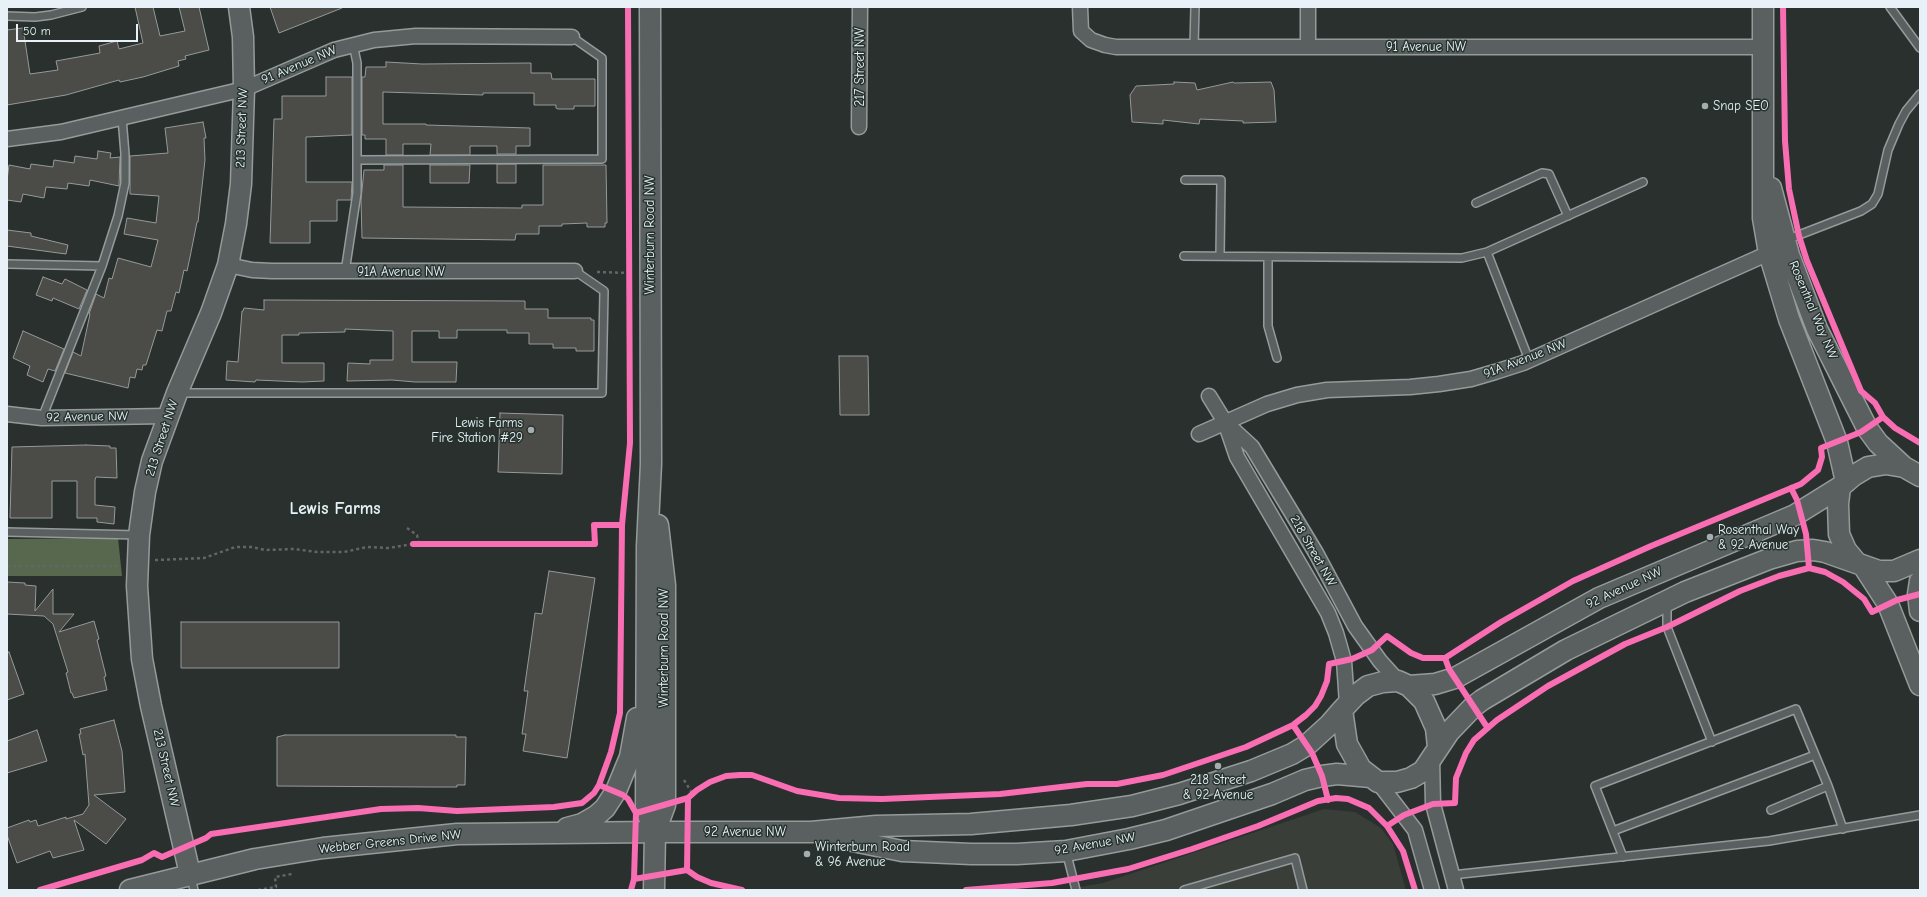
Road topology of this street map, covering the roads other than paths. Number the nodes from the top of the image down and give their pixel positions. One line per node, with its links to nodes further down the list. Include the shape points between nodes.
1 (82, 7): 10 (lane, via 45,16)
2 (239, 7): 17 (main road, 213 Street NW, via 243,37)
3 (650, 7): 48 (main road, Winterburn Road NW)
4 (860, 7): 20 (street, 217 Street NW)
5 (1080, 7): 13 (street, 91 Avenue NW, via 1082,31 1091,40 1105,45)
6 (1194, 7): 13 (lane)
7 (1308, 7): 14 (street)
8 (1763, 7): 15 (main road, Rosenthal Way NW)
9 (1890, 7): 16 (lane)
10 (7, 16)
11 (572, 36): 12 (street, 91 Avenue NW, via 416,36); 23 (lane, via 602,58 602,159)
12 (353, 44): 17 (street, 91 Avenue NW); 23 (lane, via 358,63)
13 (1194, 46): 14 (street, 91 Avenue NW)
14 (1308, 47): 15 (street, 91 Avenue NW)
15 (1762, 47): 22 (main road, Rosenthal Way NW)
16 (1920, 48)
17 (244, 89): 19 (street, 91 Avenue NW); 35 (main road, 213 Street NW, via 241,184)
18 (1920, 94): 28 (lane, via 1899,124 1888,150 1878,194 1872,204 1861,211)
19 (122, 118): 21 (street, 91 Avenue NW, via 62,132); 36 (lane, via 125,183 118,216)
20 (859, 127)
21 (7, 139)
22 (1764, 159): 28 (main road, Rosenthal Way NW); 30 (main road, Rosenthal Way NW, via 1763,218)
23 (358, 160): 38 (lane, via 357,193)
24 (1185, 180): 32 (lane, via 1221,180)
25 (1643, 182): 27 (lane)
26 (1476, 203): 27 (lane, via 1542,173 1549,174)
27 (1568, 216): 29 (lane)
28 (1785, 240): 49 (main road, Rosenthal Way NW, via 1817,329 1867,428 1878,443)
29 (1487, 252): 33 (lane, via 1462,258); 40 (lane)
30 (1769, 253): 40 (street, 91A Avenue NW); 50 (main road, Rosenthal Way NW, via 1789,319 1837,442)
31 (1184, 256): 32 (lane)
32 (1220, 256): 33 (lane)
33 (1268, 257): 39 (lane, via 1268,326)
34 (7, 264): 36 (lane)
35 (228, 265): 38 (street, 91A Avenue NW, via 252,270); 41 (main road, 213 Street NW)
36 (102, 266): 45 (lane)
37 (575, 271): 38 (street, 91A Avenue NW); 41 (lane, via 604,291 602,393)
38 (345, 272)
39 (1277, 358)
40 (1530, 360): 46 (street, 91A Avenue NW, via 1465,380 1410,387 1327,390 1297,395 1267,404)
41 (177, 393): 44 (main road, 213 Street NW)
42 (1209, 396): 46 (street, 218 Street NW)
43 (7, 414): 45 (street, 92 Avenue NW)
44 (168, 416): 45 (street, 92 Avenue NW); 52 (main road, 213 Street NW, via 152,461)
45 (42, 418)
46 (1225, 422): 47 (street, 91A Avenue NW); 59 (street, 218 Street NW, via 1252,446 1316,552 1355,626 1380,661); 61 (street, 218 Street NW, via 1237,457 1328,613 1344,661)
47 (1199, 434)
48 (651, 464): 58 (main road, Winterburn Road NW, via 647,546); 71 (main road, Winterburn Road NW, via 665,584 665,805)
49 (1915, 473): 50 (main road, 92 Avenue NW, via 1886,464 1868,467)
50 (1843, 484): 54 (main road, via 1838,504 1839,534 1846,550); 59 (main road, 92 Avenue NW, via 1795,515 1600,598 1455,678 1435,684)
51 (7, 532): 52 (lane)
52 (139, 535): 77 (main road, 213 Street NW, via 138,619 142,659)
53 (1920, 560): 54 (main road, 92 Avenue NW, via 1894,571 1879,571)
54 (1860, 564): 56 (main road, 92 Avenue NW, via 1826,552 1797,551 1769,559); 60 (main road, via 1888,604)
55 (1920, 581): 57 (main road)
56 (1668, 600): 62 (lane, via 1666,627); 63 (main road, 92 Avenue NW, via 1566,650 1507,684 1473,707 1449,732)
57 (1920, 611)
58 (647, 656): 71 (main road, Winterburn Road NW, via 646,810); 73 (main road, via 638,704 636,732 630,757 616,791 605,808 596,816 582,824)
59 (1404, 684): 61 (main road, 92 Avenue NW, via 1383,682 1368,686); 63 (main road, via 1424,701 1430,713 1436,728)
60 (1920, 685)
61 (1344, 707): 65 (main road, via 1347,744 1361,769); 72 (main road, 92 Avenue NW, via 1307,745 1292,754 1251,771 1140,804 1071,815 996,822 876,826)
62 (1712, 742): 64 (lane, via 1796,709); 70 (lane, via 1595,786)
63 (1435, 753): 65 (main road, 92 Avenue NW, via 1423,770 1411,778 1396,782); 76 (street, via 1433,804)
64 (1816, 755): 66 (lane); 70 (lane)
65 (1375, 779): 74 (main road, 92 Avenue NW, via 1337,774 1322,776 1166,830); 83 (street, via 1415,830)
66 (1828, 786): 67 (lane); 69 (lane)
67 (1771, 810)
68 (1920, 815): 69 (lane)
69 (1843, 829): 75 (lane, via 1769,841)
70 (1613, 831): 75 (lane)
71 (655, 832): 72 (main road, 92 Avenue NW); 73 (main road, Webber Greens Drive NW); 79 (main road, Winterburn Road NW)
72 (811, 832): 74 (main road, 92 Avenue NW, via 902,851 971,854)
73 (548, 833): 77 (main road, Webber Greens Drive NW, via 457,834 323,848 255,860)
74 (1066, 851): 80 (lane)
75 (1623, 857): 76 (lane)
76 (1452, 875): 84 (street)
77 (192, 882): 78 (main road, Webber Greens Drive NW)
78 (130, 890)
79 (654, 890)
80 (1076, 890)
81 (1184, 890): 82 (lane, via 1295,858)
82 (1303, 890)
83 (1432, 890)
84 (1456, 890)

